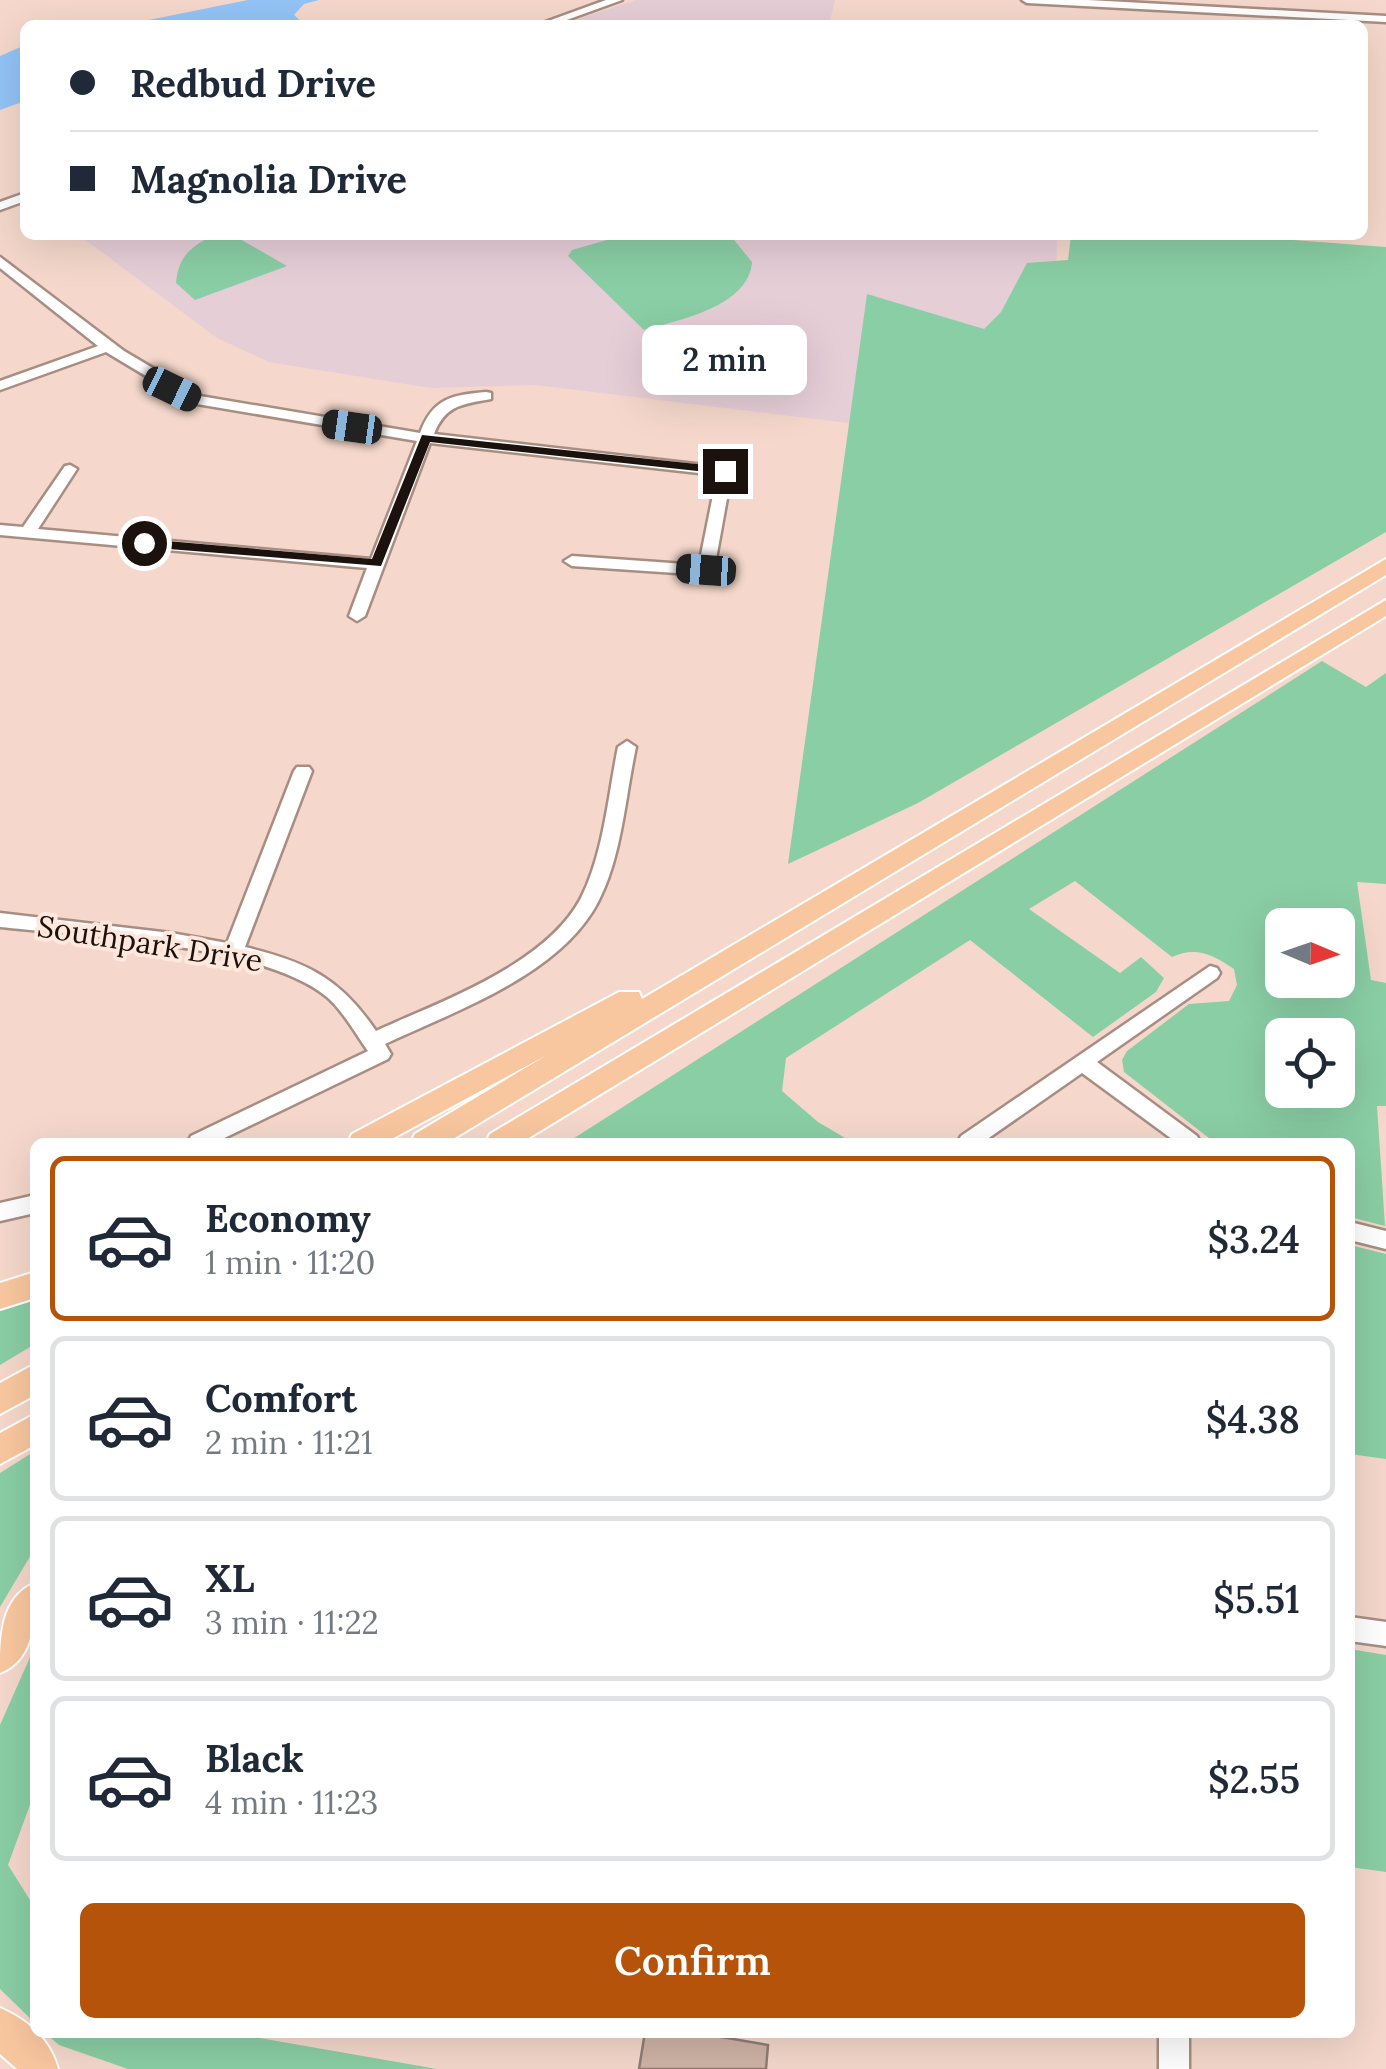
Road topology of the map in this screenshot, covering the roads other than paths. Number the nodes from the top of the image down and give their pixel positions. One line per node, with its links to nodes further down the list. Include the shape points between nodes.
1 (617, 0): 4 (street)
2 (1027, 0): 3 (street)
3 (1386, 19)
4 (557, 20)
5 (0, 261): 6 (street)
6 (24, 280): 7 (street); 8 (street)
7 (0, 288)
8 (110, 346): 9 (street); 11 (street, via 196,400)
9 (0, 386)
10 (486, 396): 11 (street, via 444,405)
11 (426, 438): 15 (street, via 725,471 706,570); 16 (street)
12 (70, 469): 14 (street)
13 (0, 530): 14 (street)
14 (28, 532): 16 (street)
15 (572, 561)
16 (376, 564): 19 (street)
17 (1386, 566): 23 (highway)
18 (1386, 606): 25 (highway)
19 (357, 616)
20 (626, 747): 27 (street, via 588,903 560,938)
21 (303, 771): 24 (street)
22 (0, 920): 24 (street, Southpark Drive)
23 (775, 931): 30 (highway, via 660,982); 31 (highway)
24 (234, 951): 27 (street, Southpark Drive, via 294,968 333,990)
25 (810, 952): 32 (highway); 33 (highway)
26 (1210, 973): 28 (street)
27 (376, 1048): 29 (street)
28 (1084, 1063): 34 (street); 35 (street)
29 (206, 1138)
30 (369, 1138)
31 (433, 1138)
32 (507, 1138)
33 (535, 1138)
34 (974, 1138)
35 (1185, 1138)
36 (30, 1205): 37 (street)
37 (0, 1212)
38 (1355, 1232): 39 (street)
39 (1386, 1240)
40 (30, 1287): 41 (highway)
41 (0, 1296)
42 (30, 1381): 43 (highway)
43 (0, 1400)
44 (30, 1431): 45 (highway)
45 (0, 1450)
46 (30, 1606): 49 (highway)
47 (1355, 1630): 48 (street)
48 (1386, 1634)
49 (0, 1656)
50 (0, 2028): 52 (highway, via 35,2058)
51 (1174, 2038): 53 (street)
52 (38, 2069)
53 (1174, 2069)

